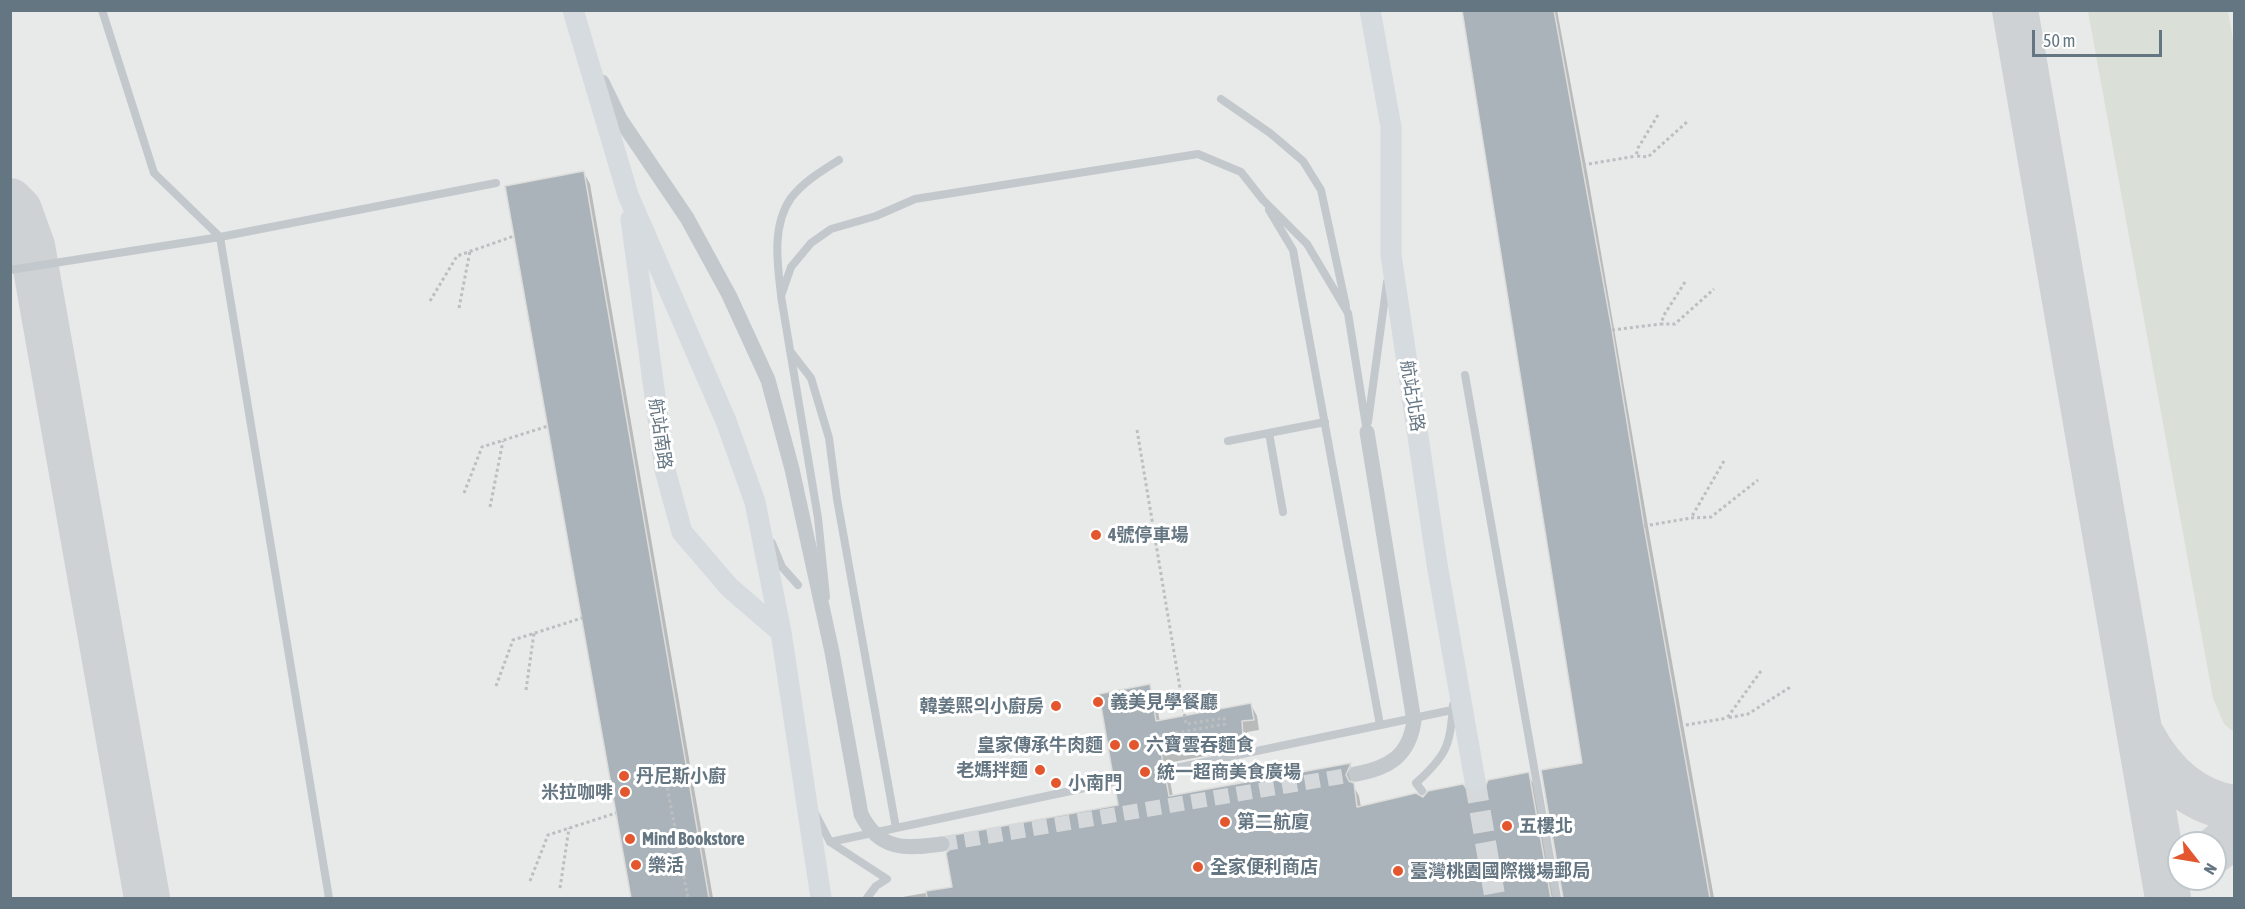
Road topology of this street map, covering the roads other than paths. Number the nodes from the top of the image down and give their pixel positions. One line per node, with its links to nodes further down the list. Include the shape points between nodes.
1 (102, 10): 10 (lane, via 154,173)
2 (573, 10): 4 (street, 航站南路)
3 (1370, 10): 11 (street, 航站北路, via 1391,127)
4 (582, 41): 8 (street, 航站南路); 25 (street, via 620,119 687,218 729,295 768,380)
5 (1221, 99): 14 (lane, via 1303,161 1321,190)
6 (839, 160): 13 (lane, via 792,197 781,219 777,255)
7 (496, 183): 10 (lane)
8 (628, 195): 21 (street, 航站南路, via 726,421); 24 (street, 航站南路, via 664,470 682,532 729,587)
9 (1263, 200): 13 (lane, via 1241,172 1198,154 915,199 831,229 811,243 791,267); 14 (lane, via 1306,244); 17 (lane, via 1293,250)
10 (220, 237): 12 (lane); 38 (lane)
11 (1391, 255): 18 (lane); 26 (street, 航站北路)
12 (10, 270)
13 (781, 296): 15 (lane)
14 (1348, 313): 18 (lane)
15 (789, 350): 25 (lane, via 818,518); 35 (lane, via 811,378 829,438)
16 (1465, 375): 41 (lane)
17 (1325, 422): 19 (lane); 28 (lane)
18 (1367, 432): 30 (street, via 1414,721 1412,737 1404,751 1390,763)
19 (1269, 433): 20 (lane); 22 (lane)
20 (1228, 441)
21 (755, 502): 23 (lane, via 782,567); 24 (street, 航站南路)
22 (1283, 512)
23 (798, 585)
24 (781, 632): 33 (street, 航站南路)
25 (832, 652): 37 (street, via 866,825 879,838 895,845 913,848)
26 (1456, 671): 27 (lane); 31 (street, 航站北路)
27 (1452, 710): 28 (lane); 34 (lane, via 1450,741 1436,765 1416,783)
28 (1380, 725): 29 (lane)
29 (1171, 769)
30 (1356, 774)
31 (1475, 780)
32 (1113, 782): 35 (lane)
33 (803, 790): 36 (lane); 39 (street, 航站南路)
34 (1422, 791)
35 (896, 828): 36 (lane)
36 (830, 842): 40 (lane, via 887,879)
37 (942, 844)
38 (329, 898)
39 (821, 898)
40 (867, 898)
41 (1557, 898)

